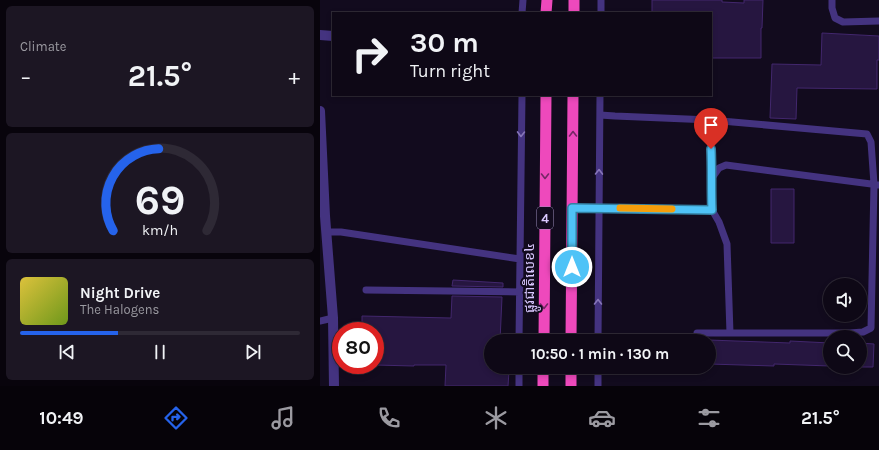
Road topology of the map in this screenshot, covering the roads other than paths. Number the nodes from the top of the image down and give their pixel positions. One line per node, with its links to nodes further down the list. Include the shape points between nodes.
1 (523, 0): 6 (lane)
2 (547, 0): 7 (highway)
3 (574, 0): 8 (highway)
4 (601, 0): 9 (lane)
5 (832, 0): 10 (lane, via 835,18 843,22)
6 (522, 12)
7 (546, 12)
8 (574, 12)
9 (601, 12)
10 (879, 21)
11 (320, 35): 12 (street)
12 (332, 36)
13 (522, 96): 27 (lane, one-way to 27)
14 (546, 96): 35 (highway, ផ្លូវជាតិលេខ៤ / 4, one-way to 35)
15 (573, 96): 22 (highway, 4, one-way to 15)
16 (600, 96): 18 (lane)
17 (320, 111): 25 (street)
18 (600, 115): 19 (lane); 23 (lane, one-way to 18)
19 (710, 120): 20 (lane); 21 (lane, via 867,134 871,142)
20 (712, 178): 21 (lane, via 718,168 726,165); 24 (lane)
21 (876, 184): 33 (lane, via 871,328 863,332)
22 (572, 208): 23 (lane); 36 (highway, 4)
23 (599, 208): 24 (lane); 37 (lane, one-way to 23)
24 (712, 210): 33 (lane, via 727,244)
25 (322, 216): 26 (street)
26 (327, 232): 27 (lane); 30 (street)
27 (520, 259): 29 (lane)
28 (366, 290): 29 (lane)
29 (520, 292): 34 (lane)
30 (334, 318): 31 (lane); 42 (street)
31 (320, 321)
32 (698, 333): 33 (lane)
33 (730, 333)
34 (519, 334)
35 (544, 334)
36 (571, 334)
37 (598, 334)
38 (519, 374): 43 (lane)
39 (543, 374): 44 (highway)
40 (571, 374): 45 (highway)
41 (598, 374): 47 (lane)
42 (334, 386)
43 (519, 386)
44 (543, 386)
45 (571, 386)
46 (591, 386): 47 (lane)
47 (598, 386)

